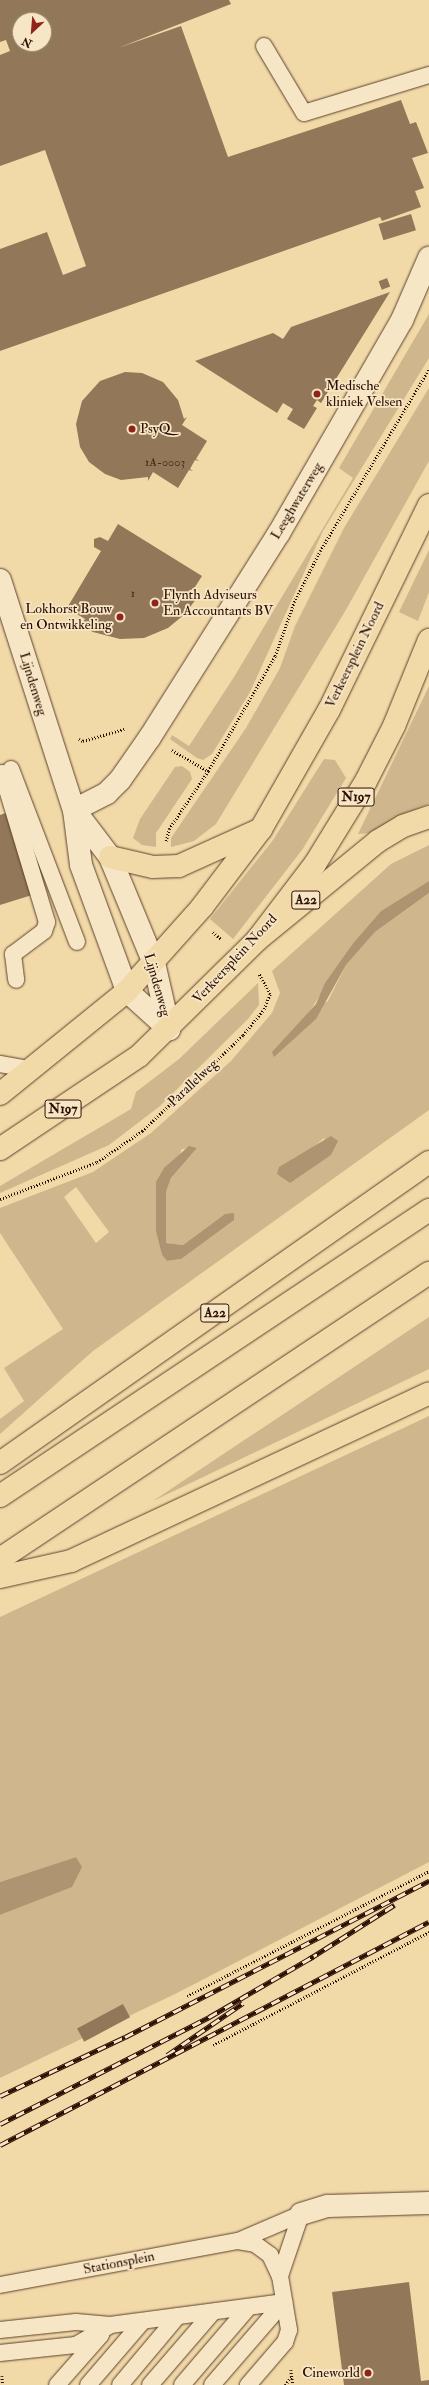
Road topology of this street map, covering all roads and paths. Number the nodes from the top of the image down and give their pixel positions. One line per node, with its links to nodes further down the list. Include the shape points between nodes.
1 (264, 46): 2 (lane, via 304,113)
2 (429, 75)
3 (429, 258): 9 (street, Leeghwaterweg, via 402,320 286,521)
4 (429, 369): 9 (path, via 320,551 294,602 274,656 208,771)
5 (429, 505): 12 (main road, Verkeersplein Noord, via 325,716)
6 (1, 585): 10 (street, Lijndenweg)
7 (429, 640): 15 (main road, Verkeersplein Noord / N197, via 394,726 366,781 314,864)
8 (71, 735): 9 (path, via 84,741 129,727)
9 (150, 737): 10 (street, Leeghwaterweg, via 115,784)
10 (74, 810): 13 (street, Lijndenweg); 20 (street, Lijndenweg, via 81,865)
11 (429, 817): 15 (main road, A22, via 403,826 378,841)
12 (261, 829): 13 (main road, via 179,866 153,867); 14 (main road, Verkeersplein Noord)
13 (110, 857): 18 (street, Lijndenweg)
14 (194, 916): 17 (path, Parallelweg); 18 (main road, Verkeersplein Noord)
15 (257, 940): 17 (main road, Verkeersplein Noord / N197)
16 (77, 942): 19 (lane, via 7,771 47,922 44,931 13,954)
17 (241, 957): 21 (main road, Verkeersplein Noord / N197); 27 (path, Parallelweg, via 261,976 270,994 264,1009 243,1035 142,1131 97,1162)
18 (154, 963): 20 (main road, Verkeersplein Noord); 21 (street, Lijndenweg)
19 (16, 980)
20 (127, 990): 21 (street, Lijndenweg); 23 (main road)
21 (169, 1029): 25 (main road, Verkeersplein Noord / N197, via 106,1081)
22 (0, 1064): 23 (lane)
23 (33, 1070): 24 (main road)
24 (0, 1094)
25 (0, 1149)
26 (429, 1162): 31 (main road, A22)
27 (0, 1200)
28 (429, 1210): 32 (main road, A22)
29 (429, 1273): 33 (main road)
30 (429, 1393): 34 (main road, via 71,1561)
31 (0, 1463)
32 (0, 1496)
33 (0, 1559)
34 (0, 1577)
35 (429, 1872): 37 (path)
36 (429, 1932): 38 (path)
37 (187, 1996)
38 (213, 2045)
39 (429, 2203): 40 (street, Stationsplein, via 328,2206)
40 (300, 2214): 41 (lane, Stationsplein); 42 (lane, Stationsplein)
41 (238, 2240): 42 (lane, Stationsplein, via 255,2244 270,2255); 43 (lane, Stationsplein)
42 (280, 2276): 44 (lane, Stationsplein)
43 (0, 2285)
44 (284, 2302): 45 (lane); 57 (lane); 58 (lane, Stationsplein, via 288,2330 286,2342)
45 (248, 2308): 46 (lane); 56 (lane)
46 (213, 2312): 47 (lane); 55 (lane)
47 (178, 2316): 48 (lane); 54 (lane)
48 (143, 2321): 49 (lane); 53 (lane)
49 (110, 2325): 50 (lane, via 76,2322); 51 (lane, via 76,2345); 52 (lane)
50 (0, 2330)
51 (0, 2353)
52 (57, 2385)
53 (88, 2385)
54 (120, 2385)
55 (150, 2385)
56 (182, 2385)
57 (212, 2385)
58 (248, 2385)
59 (285, 2385): 60 (path, via 292,2377)
60 (293, 2385)

